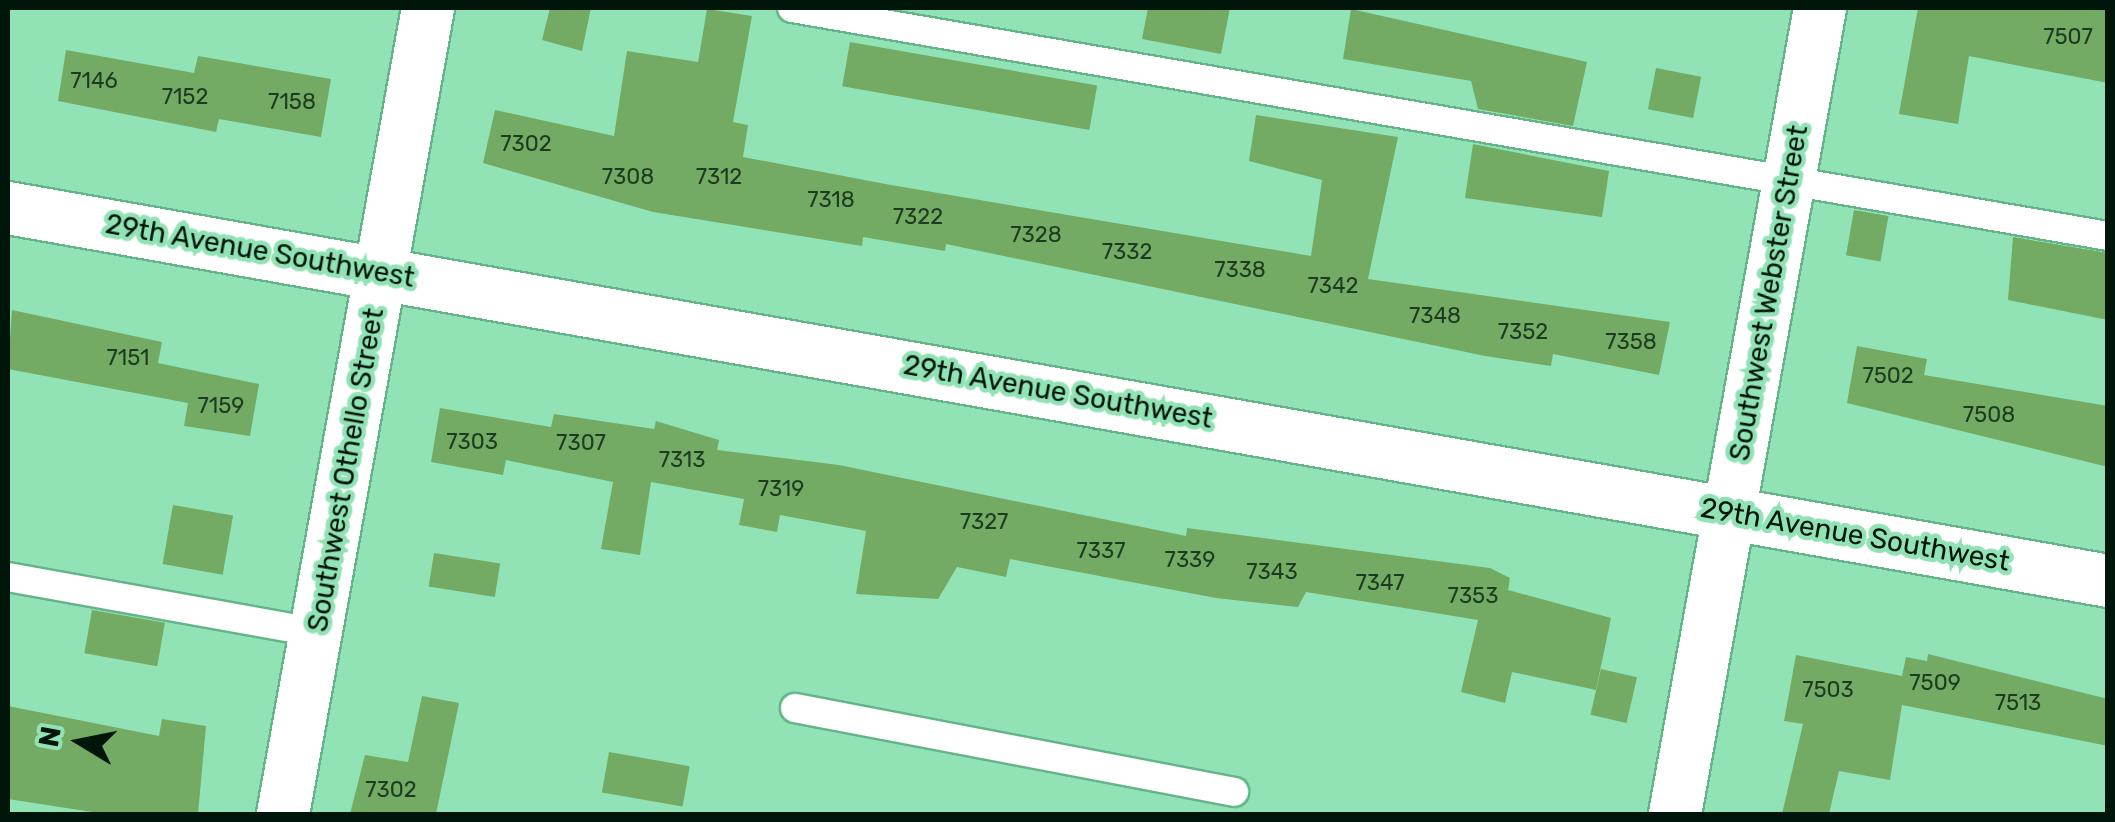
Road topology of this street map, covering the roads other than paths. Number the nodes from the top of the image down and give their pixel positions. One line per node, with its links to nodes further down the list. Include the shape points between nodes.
1 (428, 8): 7 (street, Southwest Othello Street)
2 (792, 8): 4 (lane)
3 (1820, 8): 4 (street, Southwest Webster Street)
4 (1788, 180): 6 (lane); 8 (street, Southwest Webster Street)
5 (8, 208): 7 (street, 29th Avenue Southwest)
6 (2108, 236)
7 (382, 271): 8 (street, 29th Avenue Southwest); 11 (street, Southwest Othello Street)
8 (1730, 512): 10 (street, 29th Avenue Southwest); 15 (street, Southwest Webster Street)
9 (8, 577): 11 (lane)
10 (2108, 582)
11 (318, 633): 14 (street, Southwest Othello Street)
12 (795, 708): 13 (lane)
13 (1234, 792)
14 (283, 814)
15 (1675, 814)

